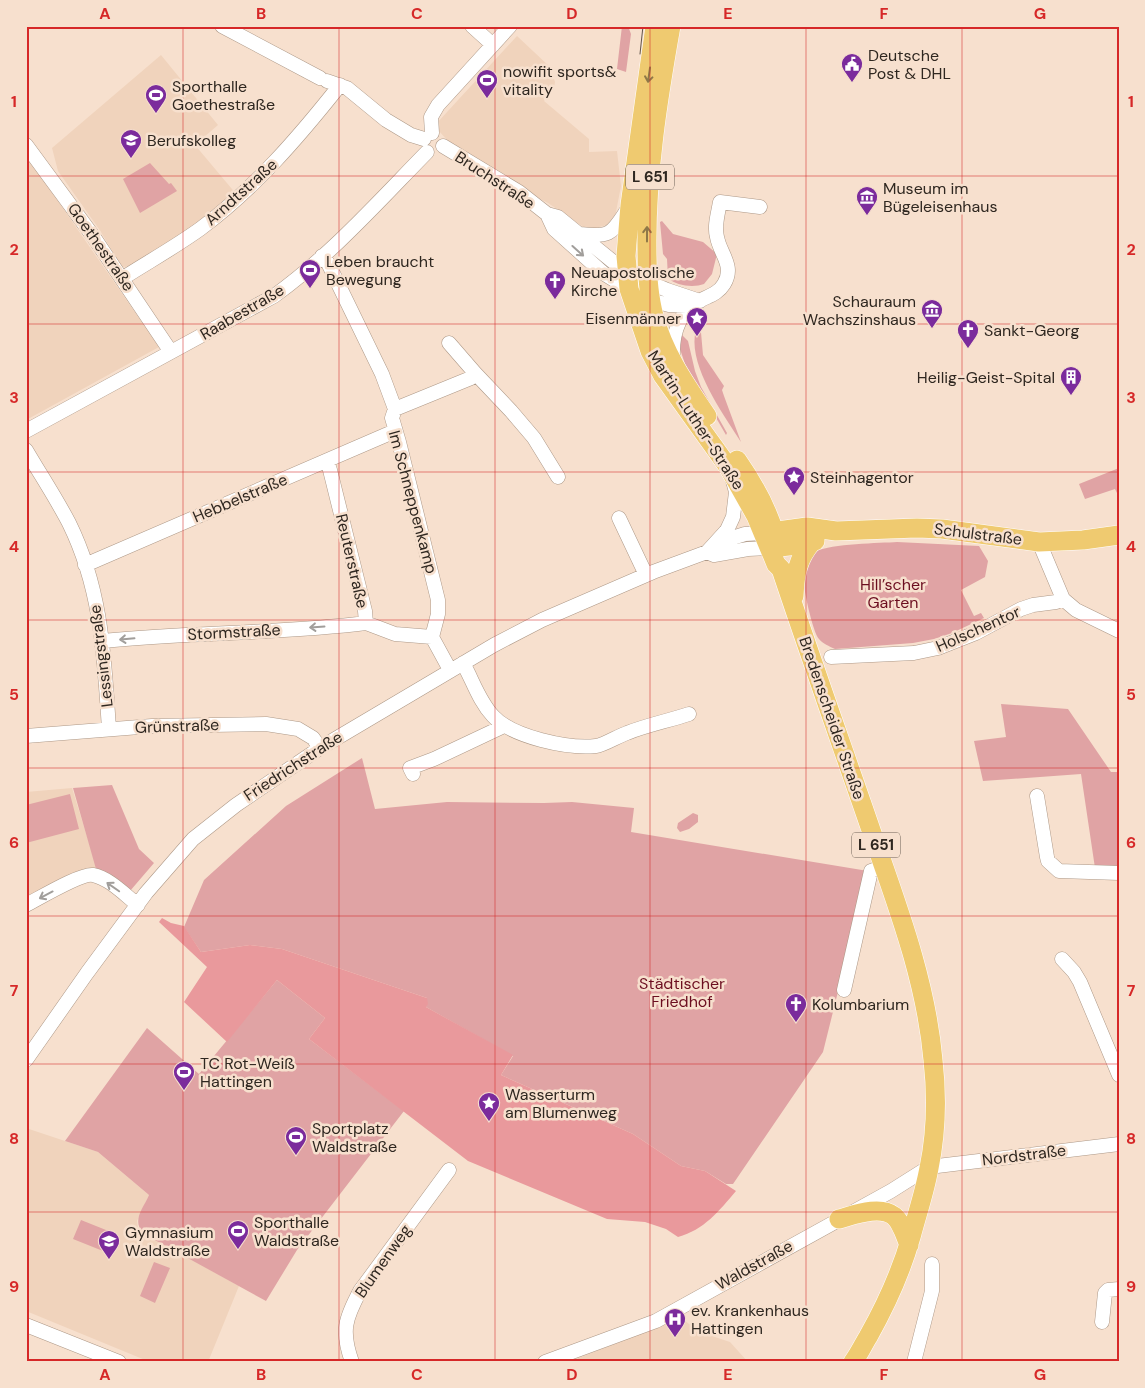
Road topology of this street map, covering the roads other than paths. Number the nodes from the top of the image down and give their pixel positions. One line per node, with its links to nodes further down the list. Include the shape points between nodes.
1 (222, 26): 7 (street)
2 (472, 26): 6 (street)
3 (510, 26): 6 (street)
4 (655, 26): 10 (main road, Martin-Luther-Straße / L 651, one-way to 10)
5 (671, 26): 17 (main road, Martin-Luther-Straße / L 651, one-way to 5, via 648,200)
6 (493, 45): 8 (street, via 438,105 431,117)
7 (329, 82): 8 (street, via 347,88 386,120); 15 (street, Arndtstraße, via 279,159 252,185 194,233)
8 (428, 142): 12 (street, Bruchstraße, via 432,154 438,153 443,146 519,192); 14 (street, Raabestraße)
9 (26, 145): 15 (street, Goethestraße)
10 (630, 206): 13 (street, via 607,235); 16 (main road, Martin-Luther-Straße / L 651, via 626,256)
11 (760, 207): 18 (street, via 720,202 717,240 727,259 727,277 718,291)
12 (547, 214): 13 (street, Bruchstraße, via 558,217); 16 (street, Bruchstraße, one-way to 16, via 554,229 603,273)
13 (579, 234): 16 (street, Bruchstraße)
14 (322, 256): 20 (street, Raabestraße, via 274,296); 23 (street, Im Schneppenkamp, via 382,374)
15 (123, 278): 20 (street, Goethestraße)
16 (628, 281): 17 (street); 28 (main road, Martin-Luther-Straße / L 651, via 650,351 663,376)
17 (649, 291): 18 (street, via 668,305); 21 (main road, Martin-Luther-Straße / L 651, via 654,318)
18 (696, 303): 21 (street, via 677,327 672,343)
19 (449, 343): 22 (street)
20 (171, 352): 24 (street, Raabestraße)
21 (673, 364): 33 (main road, Martin-Luther-Straße / L 651, via 757,491 768,512)
22 (475, 373): 23 (street, via 471,378); 29 (street, via 534,438)
23 (395, 409): 25 (street, Im Schneppenkamp, via 392,418)
24 (26, 431)
25 (395, 431): 27 (street, Hebbelstraße); 43 (street, Im Schneppenkamp, via 435,586 438,614)
26 (26, 450): 37 (street, Lessingstraße, via 69,524)
27 (327, 461): 37 (street, Hebbelstraße); 41 (street, Reuterstraße)
28 (728, 468): 33 (main road, Martin-Luther-Straße / L 651); 36 (street, Friedrichstraße, via 736,492 733,517 727,530)
29 (558, 477)
30 (618, 518): 38 (street)
31 (836, 532): 33 (main road, Schulstraße, via 808,527); 34 (main road, Schulstraße); 35 (main road, Schulstraße, via 942,529)
32 (1119, 534): 35 (main road, Schulstraße)
33 (771, 540): 34 (main road, Schulstraße); 36 (street, Friedrichstraße, via 745,534); 40 (main road, Bredenscheider Straße / L 651, via 776,564 781,569)
34 (812, 542): 40 (main road, via 797,565)
35 (1039, 542): 39 (street)
36 (710, 548): 38 (street, Friedrichstraße)
37 (85, 564): 44 (street, Lessingstraße)
38 (646, 575): 46 (street, Friedrichstraße, via 542,620)
39 (1063, 599): 42 (street, via 1076,610); 45 (street, Holschentor, via 1022,609 938,648)
40 (794, 608): 55 (main road, Bredenscheider Straße / L 651)
41 (366, 623): 43 (street, Reuterstraße, via 395,634); 44 (street, Stormstraße, one-way to 44)
42 (1119, 631)
43 (432, 637): 47 (street)
44 (103, 641): 50 (street, Lessingstraße)
45 (831, 657)
46 (463, 663): 47 (street, Friedrichstraße); 49 (street, via 486,708)
47 (450, 670): 52 (street, Friedrichstraße)
48 (689, 714): 49 (street, via 628,732 597,746 526,737)
49 (504, 726): 53 (street, via 410,768)
50 (109, 729): 51 (street, Grünstraße); 52 (street, Grünstraße, via 276,725 298,729 313,738)
51 (26, 736)
52 (320, 748): 58 (street, Friedrichstraße, via 236,804 193,839)
53 (413, 774)
54 (1037, 796): 56 (street, via 1047,857 1058,871)
55 (884, 866): 60 (street, via 871,870); 64 (main road, Bredenscheider Straße / L 651, via 924,994 929,1026 934,1061 934,1098)
56 (1119, 873)
57 (26, 905): 58 (street, one-way to 57, via 102,878 90,874)
58 (138, 905): 61 (street, Friedrichstraße)
59 (1062, 959): 62 (street, via 1080,982)
60 (844, 990)
61 (26, 1060)
62 (1119, 1075)
63 (1119, 1144): 64 (street, Nordstraße)
64 (929, 1167): 66 (street, Waldstraße); 67 (main road, Bredenscheider Straße / L 651)
65 (449, 1170): 73 (street, Blumenweg, via 360,1291 349,1312 345,1332)
66 (839, 1219): 67 (main road, via 866,1212 885,1212 897,1220); 74 (street, Waldstraße, via 656,1321)
67 (909, 1245): 75 (main road, Bredenscheider Straße / L 651, via 888,1302)
68 (932, 1264): 76 (street, via 932,1291)
69 (1119, 1289): 70 (street, via 1105,1293)
70 (1102, 1322)
71 (26, 1325): 72 (street)
72 (119, 1362)
73 (352, 1362)
74 (545, 1362)
75 (853, 1362)
76 (914, 1362)

